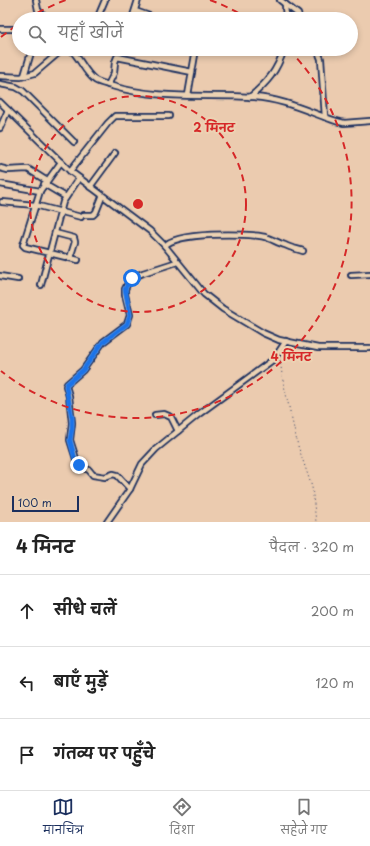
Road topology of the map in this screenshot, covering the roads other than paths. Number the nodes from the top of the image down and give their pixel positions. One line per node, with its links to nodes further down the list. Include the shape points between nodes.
1 (36, 0): 7 (street)
2 (105, 0): 8 (street)
3 (138, 0): 6 (street)
4 (280, 0): 5 (street)
5 (285, 4): 10 (street); 11 (street)
6 (135, 11): 9 (street)
7 (40, 12)
8 (100, 12)
9 (138, 12)
10 (286, 12)
11 (295, 12)
12 (0, 29): 13 (street)
13 (12, 29)
14 (30, 56): 22 (street)
15 (55, 56): 22 (street, via 35,73)
16 (75, 56): 24 (street, via 90,76)
17 (195, 56): 20 (street)
18 (281, 56): 26 (street, via 270,78)
19 (320, 56): 30 (street)
20 (192, 72): 24 (street, via 117,57 114,73); 25 (street)
21 (0, 76): 22 (street)
22 (24, 76)
23 (0, 84): 33 (street, via 23,91)
24 (108, 85): 25 (street, via 141,93)
25 (188, 95): 26 (street)
26 (250, 97): 30 (street, via 285,103)
27 (0, 102): 28 (street)
28 (8, 110): 32 (street); 35 (street)
29 (169, 116): 37 (street, via 115,116)
30 (325, 117): 31 (street, via 344,123)
31 (370, 121)
32 (0, 128)
33 (74, 142)
34 (115, 153): 41 (street)
35 (61, 162): 37 (street); 39 (street)
36 (0, 168): 39 (street, via 28,169)
37 (70, 171): 38 (street)
38 (79, 178): 41 (street); 43 (street)
39 (45, 182): 42 (street); 43 (street)
40 (0, 184): 42 (street)
41 (90, 187): 44 (street)
42 (40, 191): 46 (street)
43 (66, 197): 47 (street)
44 (102, 197): 47 (street, via 93,215); 49 (street, via 150,231)
45 (2, 202): 46 (street)
46 (35, 205): 47 (street); 51 (street, via 23,245)
47 (60, 212): 48 (street)
48 (55, 233): 51 (street); 52 (street, via 74,238)
49 (165, 246): 50 (street, via 171,241 215,234 245,234 265,237); 54 (street)
50 (303, 251)
51 (50, 253): 52 (street); 59 (street)
52 (70, 258): 53 (street)
53 (78, 260)
54 (177, 262): 60 (street, via 196,286 223,310 263,333); 64 (street, via 132,278 125,289 130,315 127,324 103,342 83,370 66,386 72,418 70,440 77,462 93,475 117,475)
55 (370, 274): 57 (street)
56 (0, 276): 58 (street)
57 (351, 276)
58 (18, 279)
59 (41, 285)
60 (286, 341): 61 (street, via 318,348); 63 (street, via 274,359)
61 (370, 348)
62 (155, 415): 63 (street, via 171,416)
63 (178, 431): 64 (street, via 142,464)
64 (130, 489): 65 (street)
65 (107, 522)

